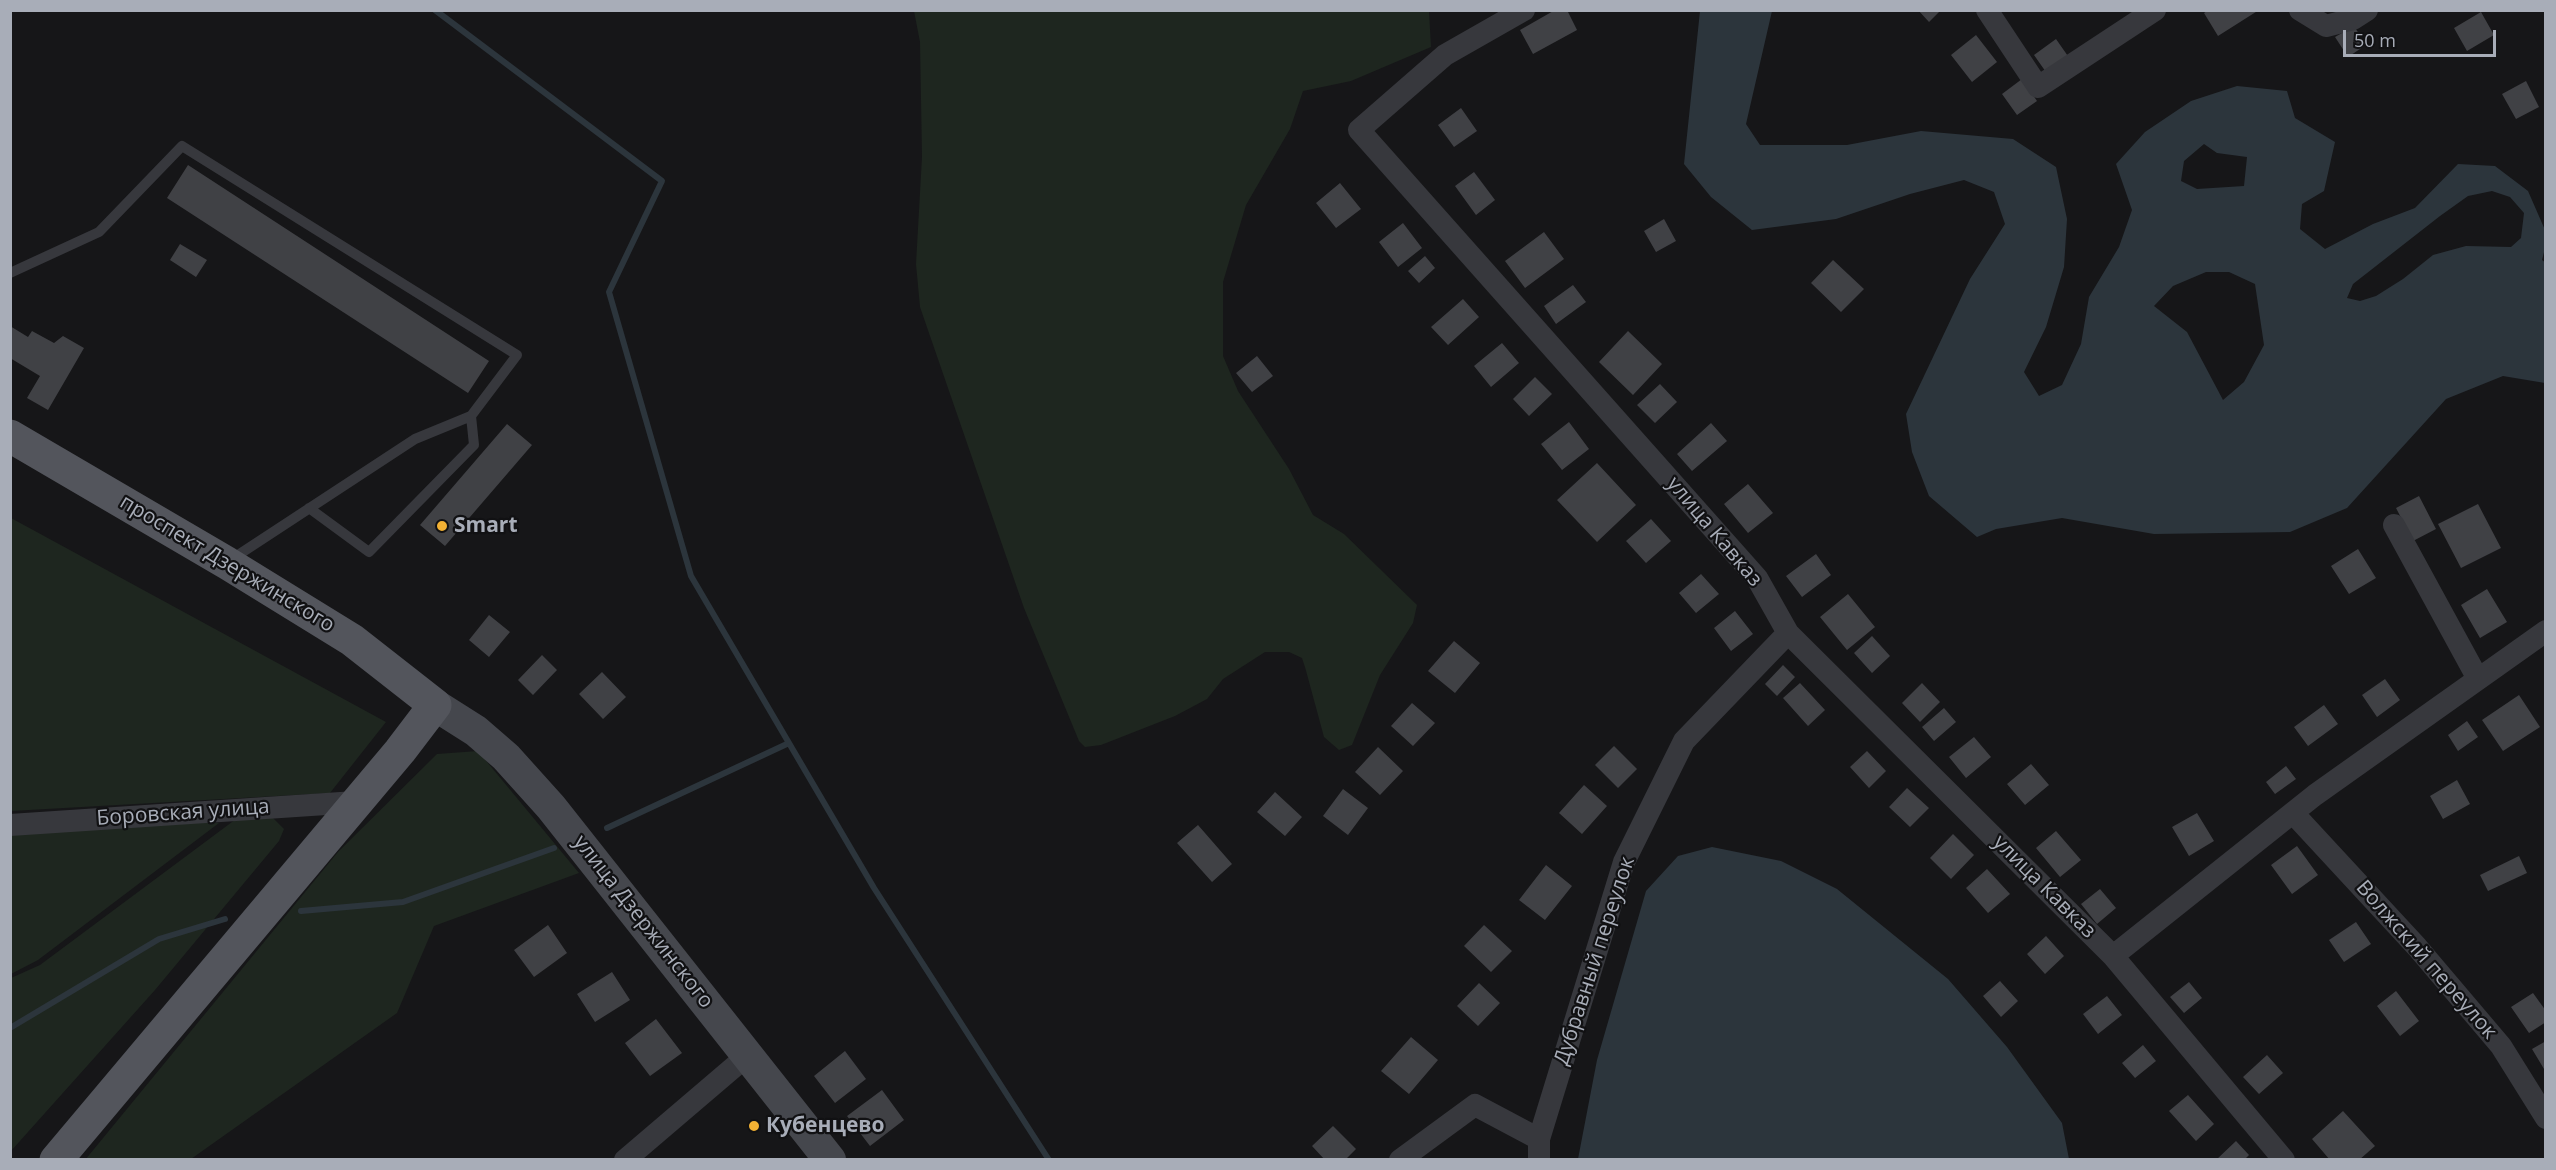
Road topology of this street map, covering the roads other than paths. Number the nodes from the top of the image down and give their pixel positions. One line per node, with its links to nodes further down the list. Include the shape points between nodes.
1 (1524, 10): 13 (street, улица Кавказ, via 1445,55 1359,130 1757,578)
2 (1987, 10): 3 (street, via 2038,87)
3 (2155, 10)
4 (2300, 10): 5 (street, via 2326,26 2353,19)
5 (2367, 10)
6 (10, 273): 7 (lane, via 99,232 182,146 517,355)
7 (471, 416): 9 (lane, via 415,439); 9 (lane, via 474,445 369,552)
8 (10, 436): 11 (main road, проспект Дзержинского)
9 (309, 508): 11 (lane)
10 (2394, 525): 14 (street)
11 (227, 563): 15 (main road, проспект Дзержинского, via 352,639)
12 (2546, 631): 14 (street)
13 (1788, 633): 19 (street, улица Кавказ); 22 (street, Дубравный переулок, via 1684,741 1629,852)
14 (2478, 679): 17 (street)
15 (435, 705): 16 (main road); 20 (main road, улица Дзержинского, via 476,731 506,757 594,859)
16 (356, 802): 18 (street, Боровская улица); 23 (main road)
17 (2294, 813): 19 (street); 21 (street, Волжский переулок, via 2501,1046)
18 (10, 825)
19 (2113, 956): 27 (street, улица Кавказ)
20 (748, 1056): 24 (street); 25 (main road, улица Дзержинского)
21 (2546, 1118)
22 (1539, 1149): 26 (street, via 1475,1105)
23 (56, 1160)
24 (625, 1160)
25 (830, 1160)
26 (1400, 1160)
27 (2284, 1160)

